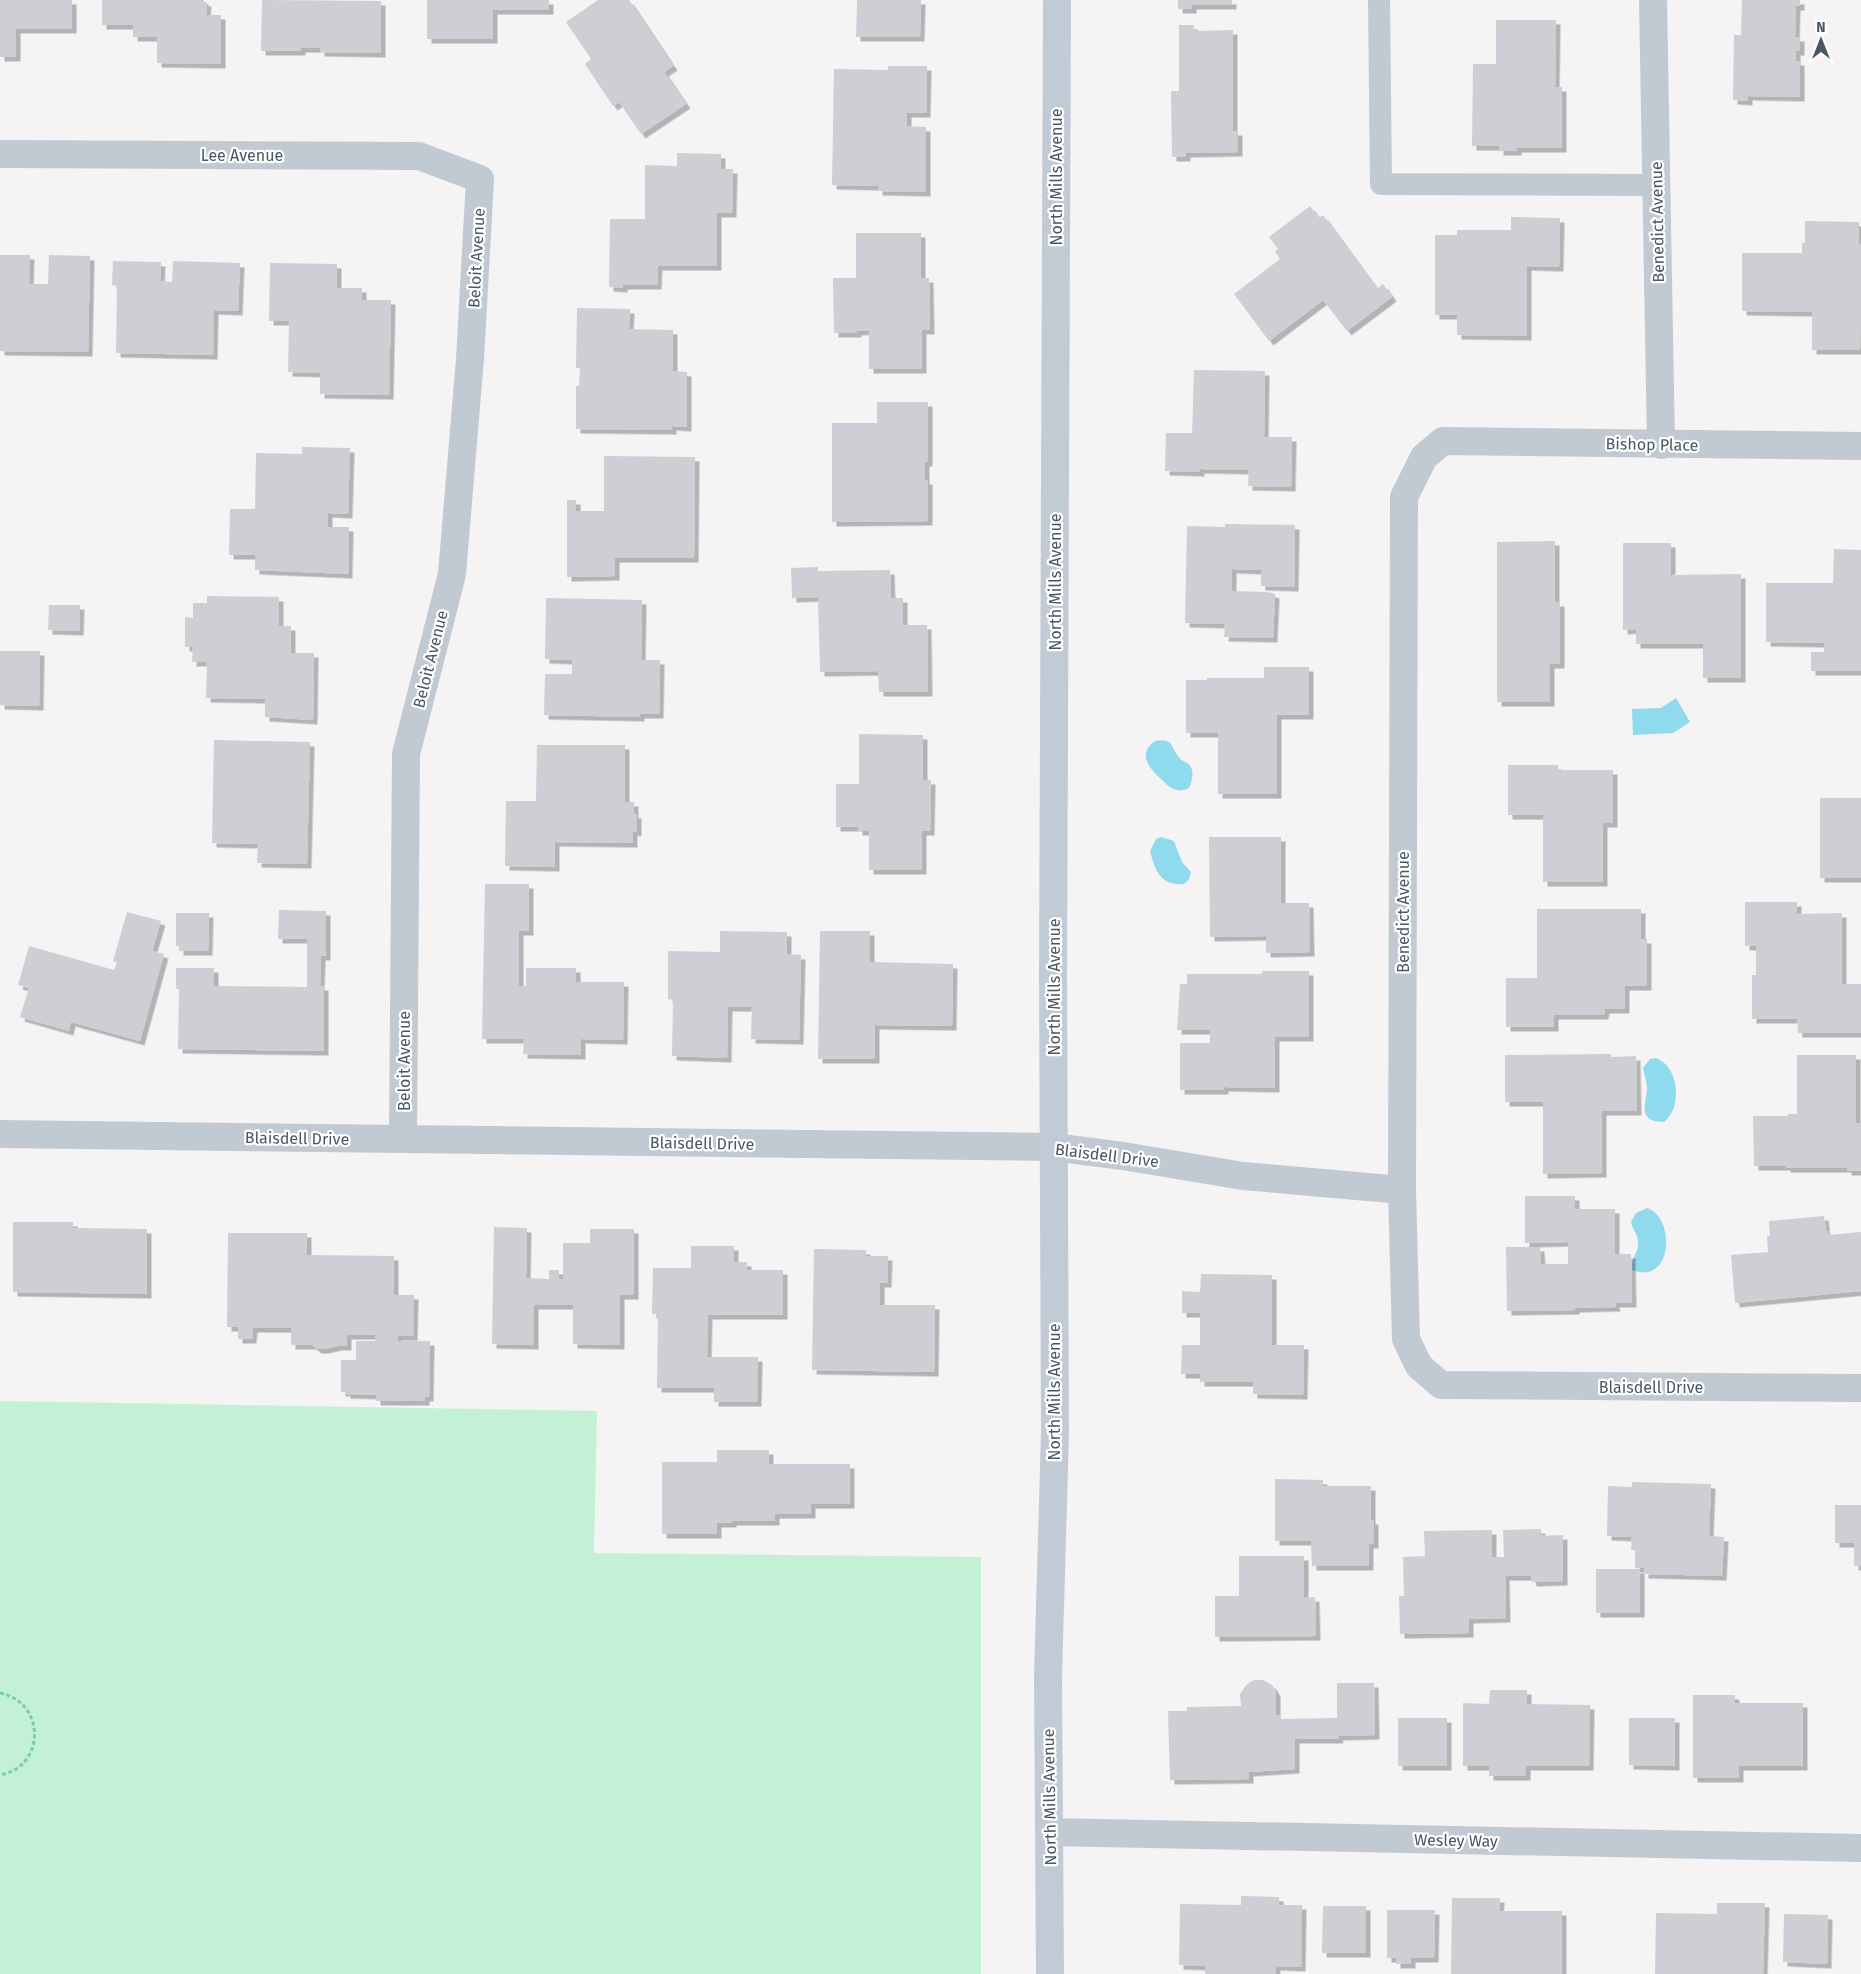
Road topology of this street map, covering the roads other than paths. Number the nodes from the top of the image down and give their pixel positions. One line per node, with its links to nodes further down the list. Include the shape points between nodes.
1 (1057, 0): 12 (main road, North Mills Avenue)
2 (1379, 0): 6 (lane, via 1381,184)
3 (1653, 0): 6 (street, Benedict Avenue)
4 (0, 154): 5 (street, Lee Avenue, via 419,156)
5 (480, 179): 11 (street, Beloit Avenue, via 470,359 452,574 406,754)
6 (1656, 185): 8 (street, Benedict Avenue)
7 (1443, 441): 8 (street, Bishop Place); 13 (street, Benedict Avenue, via 1424,457 1404,497)
8 (1661, 445): 9 (street, Bishop Place)
9 (1861, 446)
10 (0, 1134): 11 (street, Blaisdell Drive)
11 (403, 1139): 12 (street, Blaisdell Drive)
12 (1054, 1148): 13 (street, Blaisdell Drive, via 1243,1176); 16 (main road, North Mills Avenue, via 1055,1431 1048,1678)
13 (1402, 1190): 14 (street, Benedict Avenue, via 1406,1339 1419,1366)
14 (1442, 1385): 15 (street, Blaisdell Drive)
15 (1861, 1388)
16 (1050, 1832): 17 (street, Wesley Way); 18 (main road, North Mills Avenue)
17 (1861, 1848)
18 (1050, 1974)

